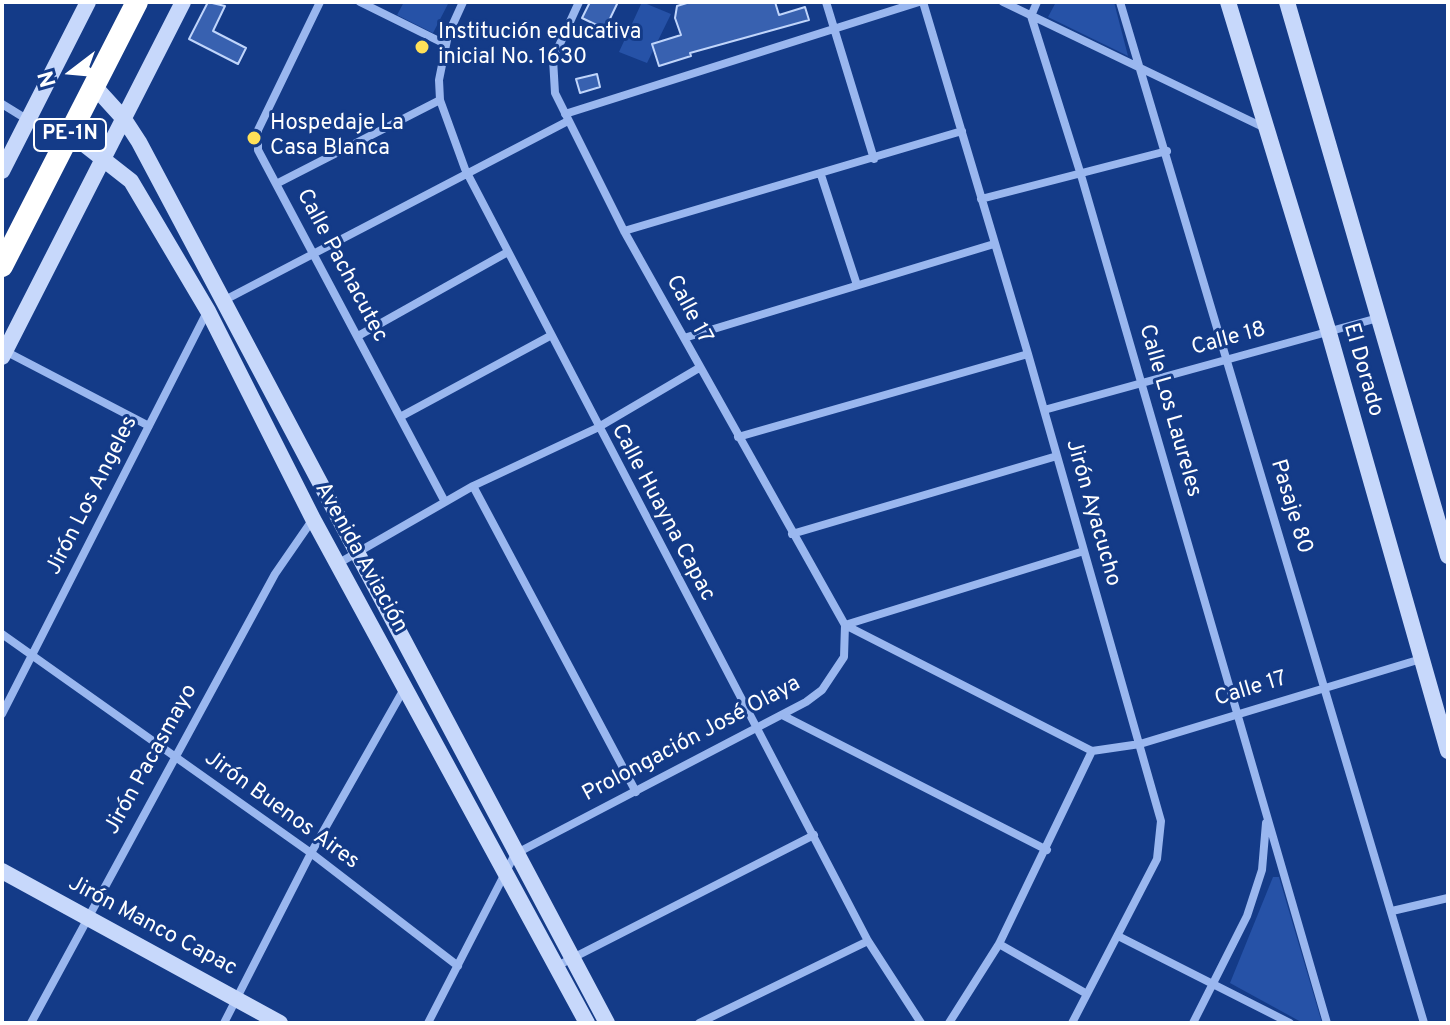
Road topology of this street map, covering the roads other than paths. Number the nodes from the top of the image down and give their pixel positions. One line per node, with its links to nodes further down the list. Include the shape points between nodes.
1 (88, 2): 24 (main road)
2 (137, 2): 19 (highway, PE-1N)
3 (183, 2): 23 (main road)
4 (320, 2): 35 (street, Calle Pachacutec, via 258,130 258,150)
5 (360, 2): 17 (street)
6 (463, 2): 17 (street, Calle Huayna Capac)
7 (826, 2): 16 (street)
8 (921, 2): 16 (street, Jirón Los Angeles); 26 (street, Jirón Ayacucho)
9 (1003, 2): 15 (street)
10 (1037, 2): 15 (street)
11 (1120, 2): 18 (street, Pasaje 80)
12 (1228, 2): 25 (main road, El Dorado)
13 (1287, 2): 45 (main road, El Dorado)
14 (577, 3): 22 (street, Calle 17, via 553,59 555,93)
15 (1031, 16): 18 (street); 34 (street, Calle Los Laureles)
16 (834, 29): 22 (street, Jirón Los Angeles); 30 (street)
17 (445, 44): 20 (street, Calle Huayna Capac)
18 (1142, 71): 25 (street); 28 (street, Pasaje 80)
19 (94, 86): 23 (main road, Avenida Aviación); 27 (highway, PE-1N)
20 (440, 100): 32 (street, Calle Huayna Capac); 35 (street)
21 (2, 104): 24 (street)
22 (567, 118): 32 (street, Jirón Los Angeles); 37 (street, Calle 17)
23 (124, 119): 29 (main road); 43 (main road, Avenida Aviación)
24 (29, 120): 31 (main road)
25 (1266, 129): 46 (main road, El Dorado)
26 (962, 131): 30 (street); 36 (street, Jirón Ayacucho)
27 (71, 134): 29 (main road, Avenida Aviación); 41 (highway, PE-1N)
28 (1167, 151): 34 (street); 52 (street, Pasaje 80)
29 (102, 158): 44 (main road, Avenida Aviación, via 131,181); 50 (main road)
30 (874, 159): 33 (street)
31 (2, 171)
32 (467, 174): 39 (street, Jirón Los Angeles); 40 (street, Calle Huayna Capac)
33 (821, 175): 37 (street); 42 (street)
34 (1081, 175): 36 (street); 54 (street, Calle Los Laureles)
35 (276, 184): 39 (street, Calle Pachacutec)
36 (981, 199): 38 (street, Jirón Ayacucho)
37 (624, 231): 49 (street, Calle 17)
38 (994, 244): 42 (street); 51 (street, Jirón Ayacucho)
39 (313, 252): 43 (street, Jirón Los Angeles); 47 (street, Calle Pachacutec)
40 (506, 253): 47 (street); 48 (street, Calle Huayna Capac)
41 (2, 266)
42 (857, 285): 49 (street)
43 (223, 300): 44 (street, Jirón Los Angeles); 65 (main road, Avenida Aviación)
44 (208, 311): 57 (street, Jirón Los Angeles); 63 (main road, Avenida Aviación)
45 (1378, 318): 46 (street, Calle 18); 67 (main road, El Dorado)
46 (1329, 333): 52 (street, Calle 18); 72 (main road, El Dorado)
47 (358, 336): 56 (street, Calle Pachacutec)
48 (550, 336): 56 (street); 58 (street, Calle Huayna Capac)
49 (684, 338): 53 (street, Calle 17)
50 (4, 354): 57 (street)
51 (1028, 354): 55 (street, Jirón Ayacucho); 59 (street)
52 (1226, 357): 54 (street, Calle 18); 73 (street, Pasaje 80)
53 (699, 368): 58 (street); 59 (street, Calle 17)
54 (1142, 384): 55 (street, Calle 18); 75 (street, Calle Los Laureles)
55 (1044, 410): 60 (street, Jirón Ayacucho)
56 (400, 417): 62 (street, Calle Pachacutec)
57 (149, 426): 71 (street, Jirón Los Angeles)
58 (597, 428): 61 (street); 78 (street, Calle Huayna Capac)
59 (738, 437): 64 (street, Calle 17)
60 (1057, 456): 64 (street); 66 (street, Jirón Ayacucho)
61 (473, 486): 62 (street); 83 (street)
62 (445, 502): 65 (street)
63 (313, 519): 68 (main road, Avenida Aviación); 82 (street, Jirón Pacasmayo, via 275,574)
64 (792, 534): 69 (street, Calle 17)
65 (358, 550): 68 (street); 88 (main road, Avenida Aviación)
66 (1084, 551): 69 (street); 79 (street, Jirón Ayacucho)
67 (1448, 556)
68 (339, 563): 74 (main road, Avenida Aviación)
69 (845, 625): 77 (street, Prolongación José Olaya, via 844,657 833,676); 80 (street)
70 (2, 634): 71 (street, Jirón Buenos Aires)
71 (32, 654): 76 (street, Jirón Los Angeles); 82 (street, Jirón Buenos Aires)
72 (1421, 659): 73 (street, Calle 17); 81 (main road, El Dorado)
73 (1324, 686): 75 (street, Calle 17); 92 (street, Pasaje 80)
74 (406, 687): 87 (street); 90 (main road, Avenida Aviación)
75 (1236, 713): 79 (street, Calle 17); 84 (street, Calle Los Laureles)
76 (2, 714)
77 (784, 716): 78 (street, Prolongación José Olaya); 86 (street)
78 (756, 731): 83 (street, Prolongación José Olaya); 85 (street, Calle Huayna Capac)
79 (1140, 744): 80 (street, Calle 17); 94 (street, Jirón Ayacucho, via 1161,821 1157,859)
80 (1092, 751): 86 (street)
81 (1448, 751)
82 (174, 756): 87 (street, Jirón Buenos Aires); 93 (street, Jirón Pacasmayo)
83 (636, 792): 88 (street, Prolongación José Olaya)
84 (1266, 817): 100 (street, Calle Los Laureles, via 1262,870 1232,950); 115 (street, Calle Los Laureles)
85 (814, 835): 95 (street, Calle Huayna Capac); 97 (street)
86 (1047, 850): 96 (street)
87 (311, 853): 98 (street, Jirón Buenos Aires); 102 (street)
88 (515, 854): 90 (street); 97 (main road, Avenida Aviación)
89 (2, 871): 93 (main road, Jirón Manco Capac)
90 (506, 874): 98 (street); 99 (main road, Avenida Aviación)
91 (1448, 898): 92 (street)
92 (1392, 911): 116 (street, Pasaje 80)
93 (87, 917): 102 (main road, Jirón Manco Capac); 103 (street, Jirón Pacasmayo)
94 (1118, 936): 100 (street); 101 (street, Jirón Ayacucho)
95 (868, 941): 109 (street); 110 (street, Calle Huayna Capac)
96 (999, 944): 101 (street); 111 (street)
97 (572, 957): 99 (street); 108 (main road, Avenida Aviación)
98 (458, 966): 106 (street)
99 (557, 966): 107 (main road, Avenida Aviación)
100 (1212, 985): 113 (street, Calle Los Laureles); 114 (street)
101 (1087, 994): 112 (street, Jirón Ayacucho)
102 (237, 998): 104 (street); 105 (main road, Jirón Manco Capac)
103 (31, 1023)
104 (224, 1023)
105 (280, 1023)
106 (428, 1023)
107 (587, 1023)
108 (607, 1023)
109 (699, 1023)
110 (921, 1023)
111 (949, 1023)
112 (1072, 1023)
113 (1193, 1023)
114 (1290, 1023)
115 (1327, 1023)
116 (1422, 1023)

